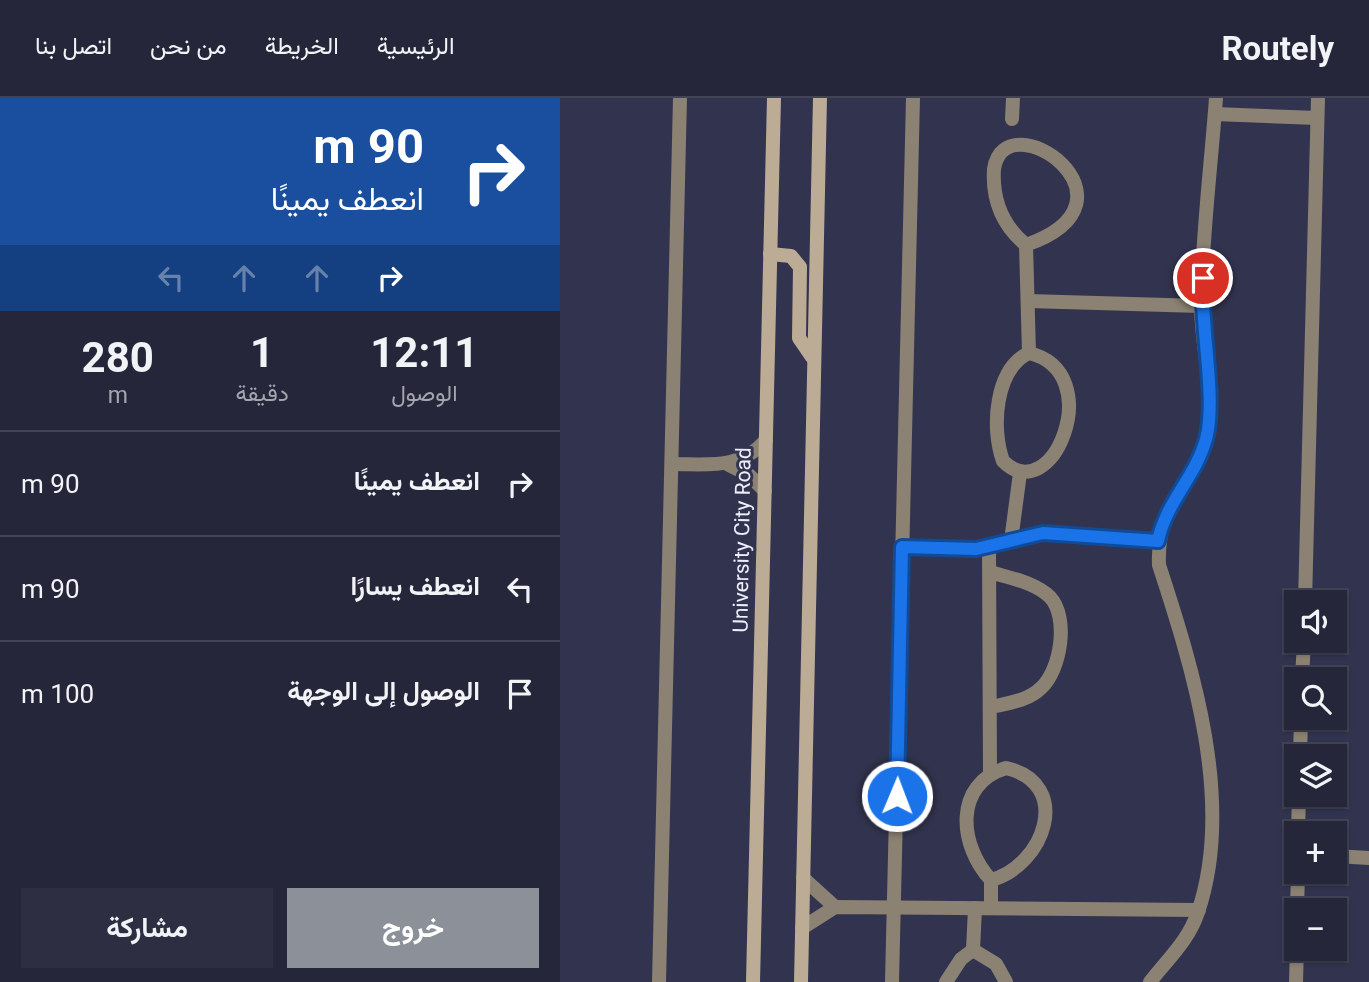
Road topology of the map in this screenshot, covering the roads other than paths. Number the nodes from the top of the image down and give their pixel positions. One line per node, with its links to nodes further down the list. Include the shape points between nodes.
1 (680, 98): 18 (street)
2 (774, 98): 12 (main road, University City Road)
3 (820, 98): 16 (main road)
4 (913, 98): 24 (street)
5 (1013, 98): 11 (street, via 1018,117 1002,133 996,152 995,195 1001,216)
6 (1216, 98): 8 (street)
7 (1318, 98): 9 (street)
8 (1215, 114): 9 (street); 14 (street)
9 (1317, 118): 27 (street)
10 (1072, 154): 11 (street, via 1077,180 1067,215 1041,240)
11 (1026, 245): 13 (street)
12 (770, 254): 16 (main road, via 791,256 800,267 799,338); 17 (main road, University City Road)
13 (1028, 300): 14 (street); 15 (street)
14 (1201, 306): 23 (street, via 1209,407 1206,439 1162,520)
15 (1029, 352): 20 (street, via 1006,373 998,423 1003,461); 20 (street, via 1054,363 1062,375 1068,414 1064,436 1048,462 1030,473)
16 (812, 357): 32 (main road)
17 (766, 440): 19 (street, via 750,456); 21 (main road, University City Road)
18 (672, 464): 19 (street); 42 (street)
19 (729, 464): 21 (street, via 749,475)
20 (1020, 473): 22 (street)
21 (765, 492): 43 (main road, University City Road)
22 (1011, 541): 23 (street, via 1043,533); 25 (street)
23 (1158, 541): 38 (street, via 1159,565 1208,752 1212,825)
24 (902, 547): 25 (street); 35 (street)
25 (989, 547): 26 (street)
26 (990, 572): 28 (street); 28 (street, via 1043,591 1052,599 1060,622 1055,663 1042,687 1018,701)
27 (1305, 590)
28 (991, 707): 29 (street)
29 (990, 773): 33 (street, via 970,798 967,831 979,867); 33 (street, via 1006,768 1022,772 1035,781 1046,809 1031,855 1006,876)
30 (1347, 857): 31 (street)
31 (1369, 858)
32 (803, 877): 34 (street); 39 (main road)
33 (991, 880): 36 (street)
34 (835, 907): 35 (street); 39 (street)
35 (895, 907): 37 (street); 45 (street)
36 (991, 907): 37 (street); 38 (street)
37 (975, 908): 40 (street)
38 (1199, 910): 48 (street, via 1177,950)
39 (802, 928): 44 (main road)
40 (973, 950): 46 (street); 47 (street, via 996,964)
41 (1297, 961): 49 (street)
42 (659, 982)
43 (753, 982)
44 (801, 982)
45 (892, 982)
46 (946, 982)
47 (1006, 982)
48 (1150, 982)
49 (1296, 982)

